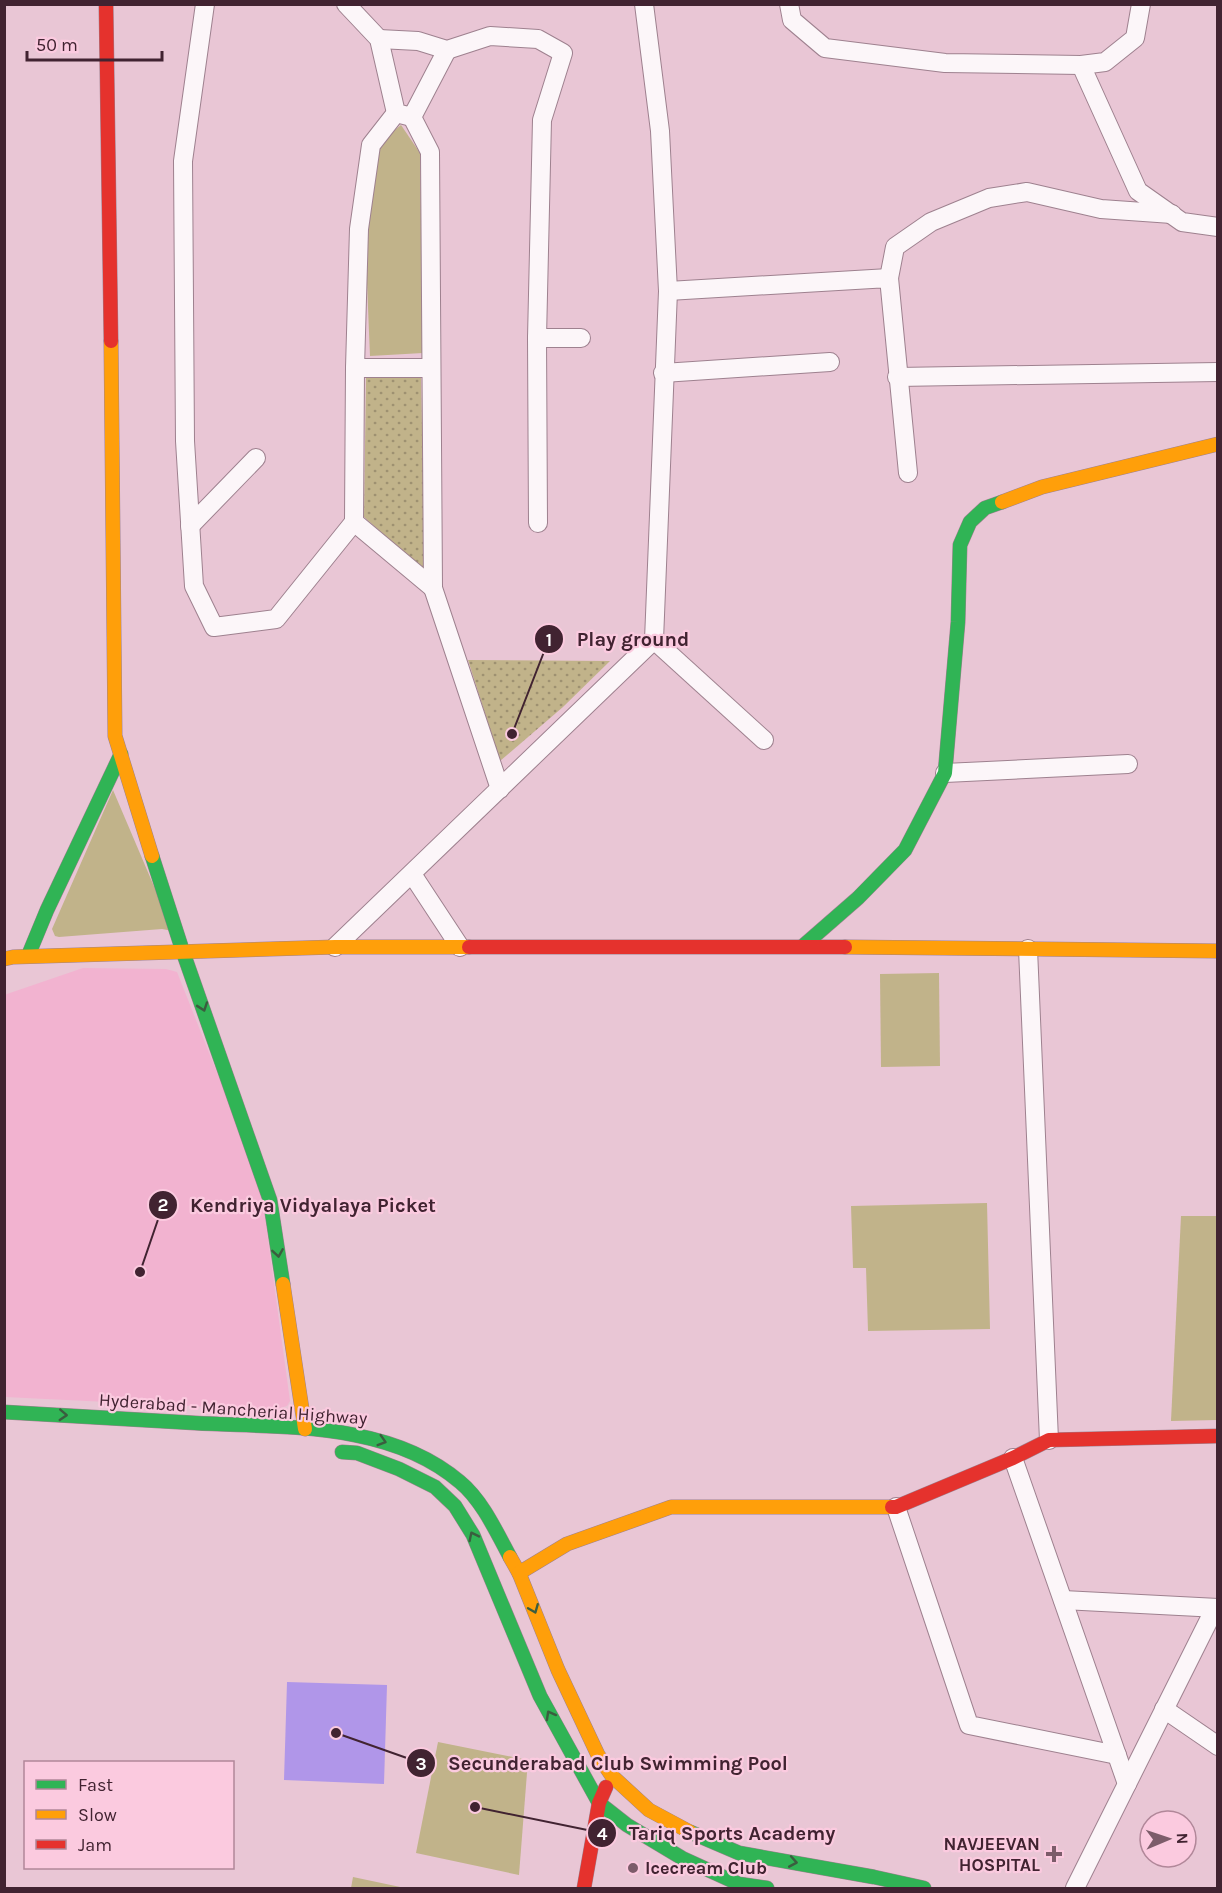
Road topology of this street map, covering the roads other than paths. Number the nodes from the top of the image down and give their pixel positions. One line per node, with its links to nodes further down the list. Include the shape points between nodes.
1 (106, 4): 32 (main road, via 115,736)
2 (206, 4): 28 (street, via 183,161 185,441)
3 (346, 4): 7 (street)
4 (644, 4): 14 (street, via 660,131)
5 (789, 4): 9 (street, via 792,20 825,48 945,63)
6 (1141, 4): 9 (street, via 1135,38 1105,62)
7 (379, 39): 8 (street, via 418,41); 10 (street)
8 (447, 50): 10 (street); 15 (street, via 490,36 538,39 563,53 542,120)
9 (1081, 64): 11 (street, via 1138,191)
10 (404, 115): 18 (street, via 371,145 358,230); 19 (street, via 430,152)
11 (1172, 214): 12 (street, via 1182,222); 13 (street, via 1101,209 1026,192 989,198 931,222 896,247)
12 (1218, 227)
13 (889, 278): 14 (street); 22 (street)
14 (668, 291): 21 (street)
15 (537, 338): 16 (street); 27 (street)
16 (581, 338)
17 (830, 362): 21 (street)
18 (355, 368): 19 (street); 26 (street)
19 (431, 368): 29 (street)
20 (1218, 372): 22 (street)
21 (663, 373): 30 (street)
22 (897, 377): 25 (street)
23 (1218, 444): 34 (main road, via 1042,487 985,508 970,522 960,545 958,622)
24 (256, 458): 28 (street)
25 (908, 473)
26 (354, 522): 28 (street, via 276,619 214,627 194,586); 29 (street)
27 (538, 523)
28 (190, 526)
29 (433, 588): 35 (street)
30 (654, 640): 31 (street); 35 (street)
31 (764, 740)
32 (121, 754): 42 (main road); 43 (main road)
33 (1128, 764): 34 (street)
34 (945, 772): 37 (main road, via 905,850 858,898)
35 (500, 789): 36 (street)
36 (412, 874): 38 (street); 39 (street)
37 (802, 946): 38 (main road); 40 (main road)
38 (460, 947): 39 (main road)
39 (335, 948): 42 (main road)
40 (1028, 949): 41 (main road); 48 (street)
41 (1218, 951)
42 (183, 952): 43 (main road); 46 (main road, one-way to 46, via 270,1200)
43 (28, 957): 44 (main road)
44 (4, 959)
45 (4, 1412): 46 (main road, Hyderabad - Mancherial Highway, one-way to 46)
46 (305, 1429): 52 (main road, Hyderabad - Mancherial Highway, one-way to 52, via 379,1439 436,1464 462,1484 489,1517)
47 (1218, 1436): 48 (main road)
48 (1049, 1440): 50 (main road)
49 (326, 1450): 60 (main road, Hyderabad - Mancherial Highway, one-way to 49, via 540,1696 473,1535 455,1506 435,1487 399,1468 357,1454)
50 (1013, 1458): 51 (main road); 53 (street)
51 (896, 1508): 52 (main road, via 671,1507 567,1544); 57 (street, via 969,1725)
52 (519, 1574): 58 (main road, Hyderabad - Mancherial Highway, one-way to 58, via 558,1670)
53 (1063, 1600): 54 (street); 57 (street)
54 (1216, 1608): 55 (street)
55 (1164, 1709): 56 (street); 59 (street)
56 (1218, 1746)
57 (1117, 1755): 59 (street)
58 (612, 1776): 60 (main road); 64 (main road, Hyderabad - Mancherial Highway, one-way to 64, via 649,1810 739,1852)
59 (1127, 1784): 65 (street)
60 (599, 1803): 61 (main road, Hyderabad - Mancherial Highway); 62 (main road)
61 (710, 1880): 63 (main road, Hyderabad - Mancherial Highway)
62 (584, 1888)
63 (767, 1888)
64 (924, 1888)
65 (1075, 1888)

